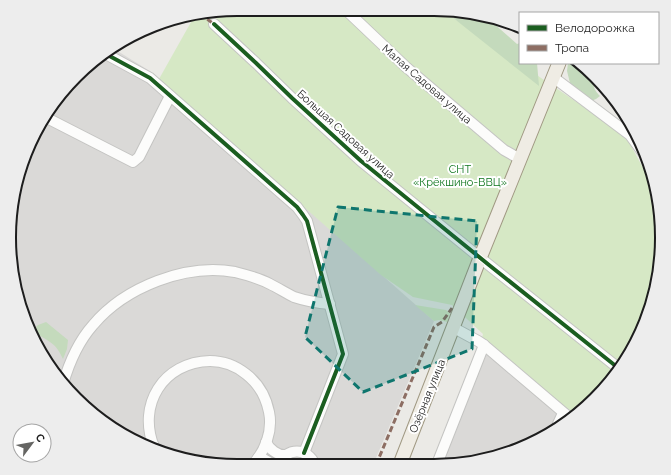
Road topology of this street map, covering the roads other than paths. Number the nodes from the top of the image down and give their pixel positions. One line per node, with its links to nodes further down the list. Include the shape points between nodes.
1 (352, 16): 9 (street, Малая Садовая улица, via 406,67)
2 (214, 24): 10 (street, Большая Садовая улица, via 361,161)
3 (110, 56): 6 (street, via 150,78)
4 (559, 64): 5 (main road, Озёрная улица)
5 (553, 78): 8 (street); 9 (main road, Озёрная улица)
6 (170, 96): 7 (street, via 139,157 133,162); 11 (street, via 297,207 307,221)
7 (50, 119)
8 (629, 134)
9 (515, 156): 10 (main road, Озёрная улица)
10 (480, 258): 12 (main road, Озёрная улица); 14 (street, Большая Садовая улица)
11 (330, 304): 15 (street, via 292,296 268,283 235,272 202,271 168,277 148,284 118,302 93,325 74,355); 19 (street, via 343,354)
12 (454, 328): 13 (street); 24 (main road, Озёрная улица)
13 (484, 345): 16 (street); 25 (street)
14 (615, 365)
15 (65, 376)
16 (565, 415)
17 (152, 442): 18 (street, via 148,423 149,412 157,389 183,367 203,361 214,361 244,371 259,386 270,416)
18 (266, 442): 20 (street, via 269,448); 21 (street)
19 (304, 453): 20 (street, via 295,451); 23 (street)
20 (286, 455): 22 (street)
21 (257, 459)
22 (282, 459)
23 (313, 459)
24 (402, 459)
25 (439, 459)

